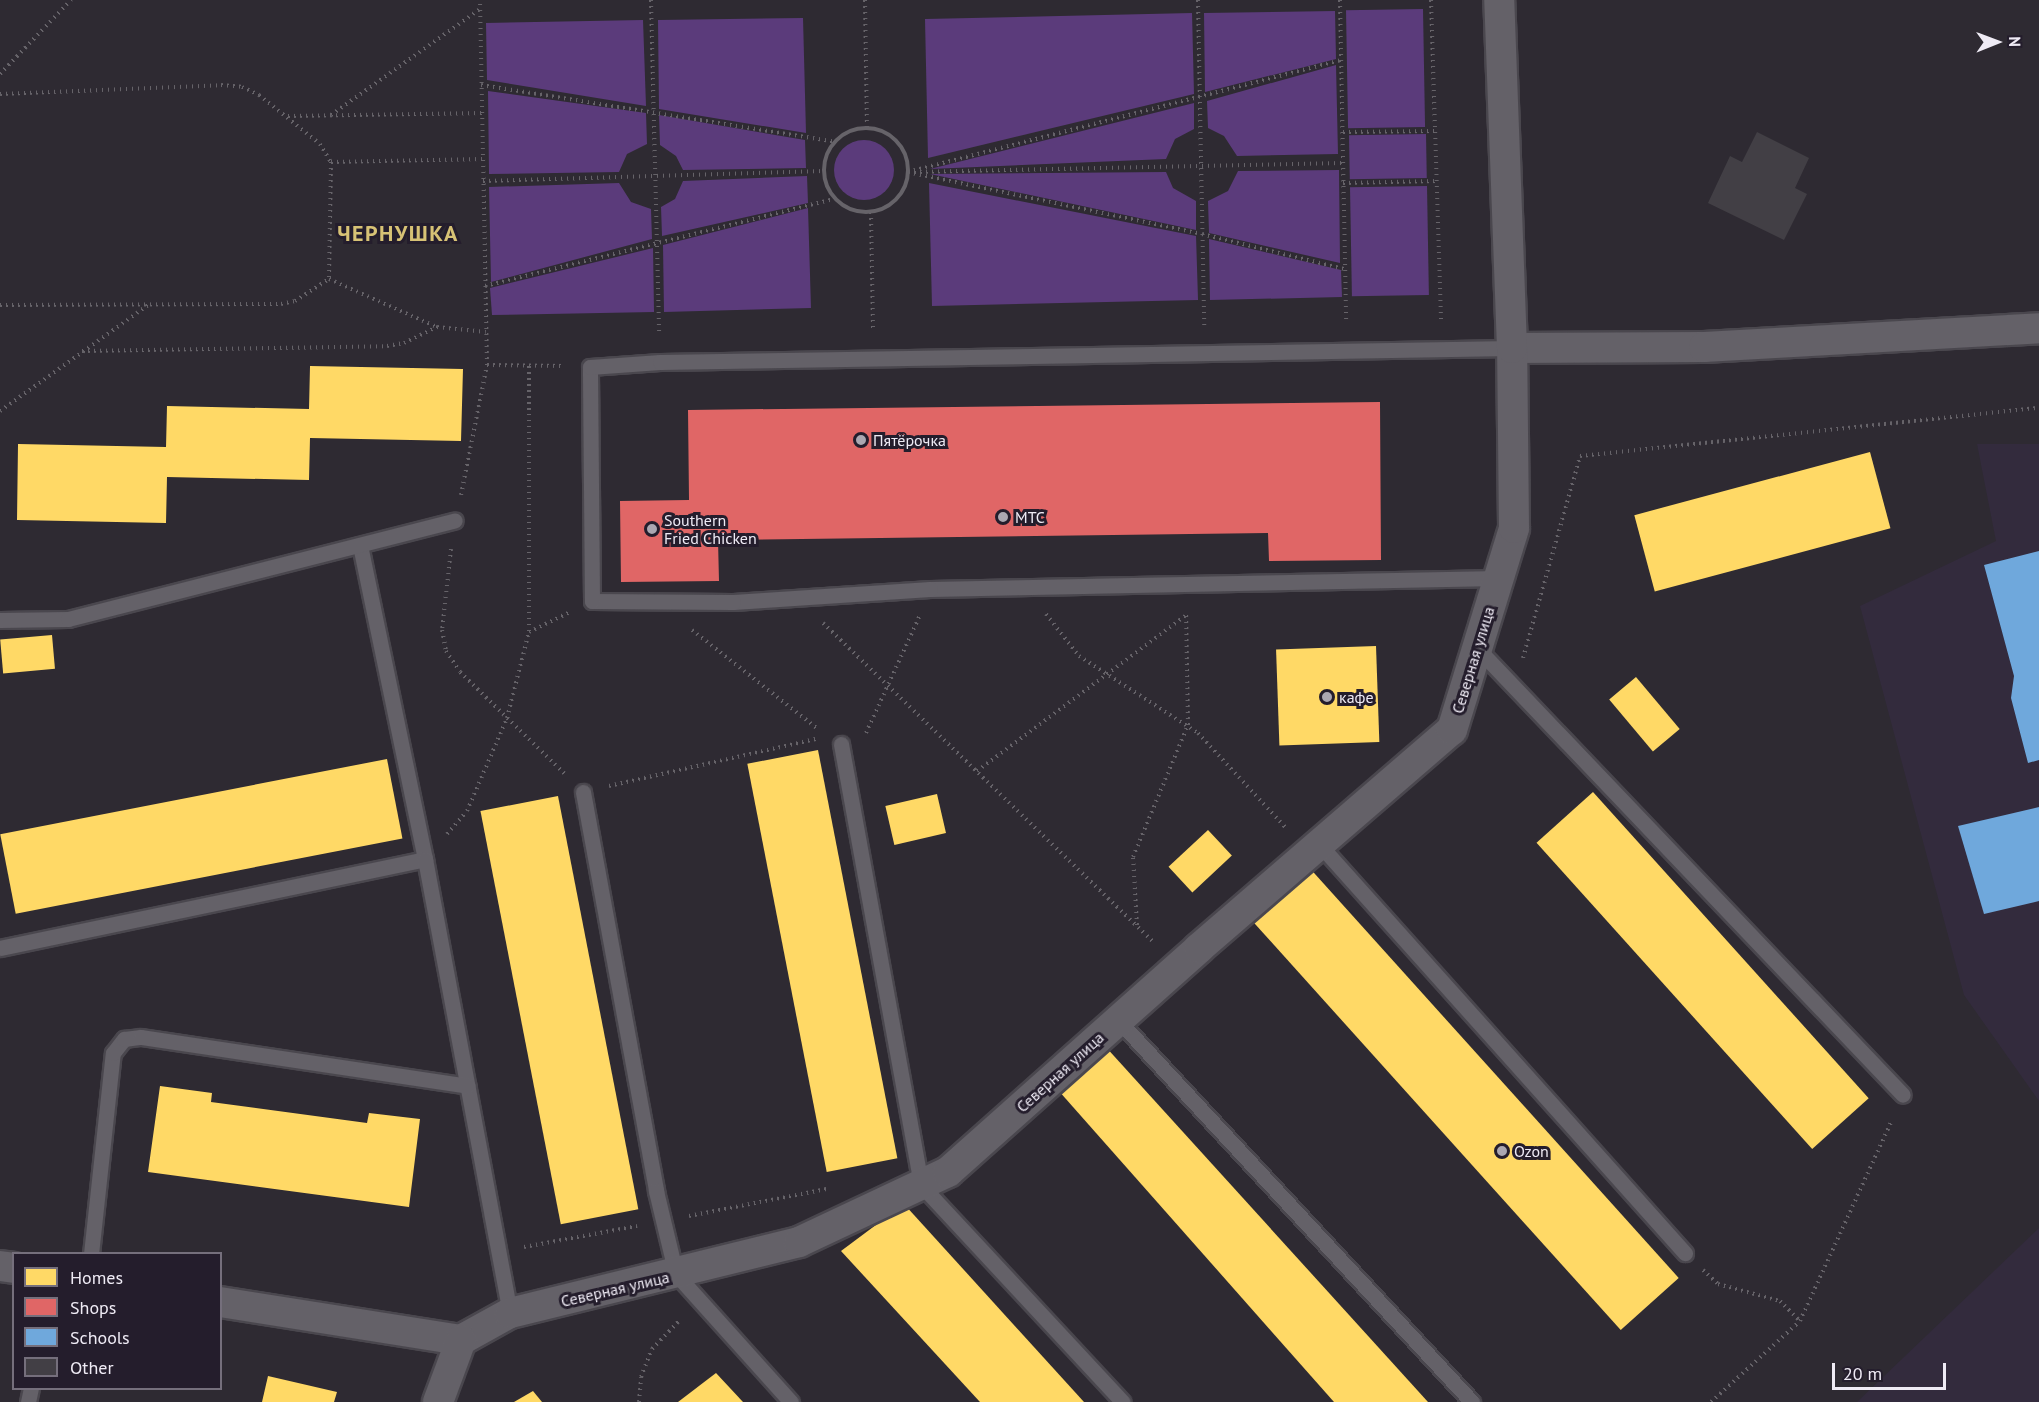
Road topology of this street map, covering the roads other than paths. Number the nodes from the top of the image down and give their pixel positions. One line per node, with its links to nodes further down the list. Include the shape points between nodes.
1 (1499, 0): 3 (street, Северная улица)
2 (2039, 328): 3 (street, via 1704,347)
3 (1512, 348): 6 (street, Северная улица, via 1514,528); 6 (lane, via 660,362 590,367 592,601 657,603 930,590)
4 (455, 520): 5 (lane)
5 (360, 544): 7 (lane, via 68,619); 12 (lane)
6 (1498, 578): 8 (street, Северная улица)
7 (0, 620)
8 (1477, 648): 11 (street, Северная улица, via 1452,730); 16 (lane)
9 (841, 744): 17 (lane)
10 (582, 792): 20 (lane)
11 (1314, 849): 14 (street, Северная улица); 19 (lane)
12 (425, 859): 13 (lane); 15 (lane)
13 (0, 948)
14 (1118, 1020): 17 (street, Северная улица, via 948,1173); 27 (lane)
15 (467, 1086): 18 (lane, via 141,1037 124,1039 112,1053); 22 (lane)
16 (1903, 1095)
17 (921, 1185): 20 (street, Северная улица, via 799,1242); 26 (lane)
18 (91, 1252)
19 (1685, 1253)
20 (676, 1274): 22 (street, Северная улица); 25 (lane)
21 (222, 1302): 23 (street)
22 (510, 1313): 23 (street, Северная улица)
23 (461, 1340): 24 (street)
24 (438, 1402)
25 (791, 1402)
26 (1123, 1402)
27 (1472, 1402)

